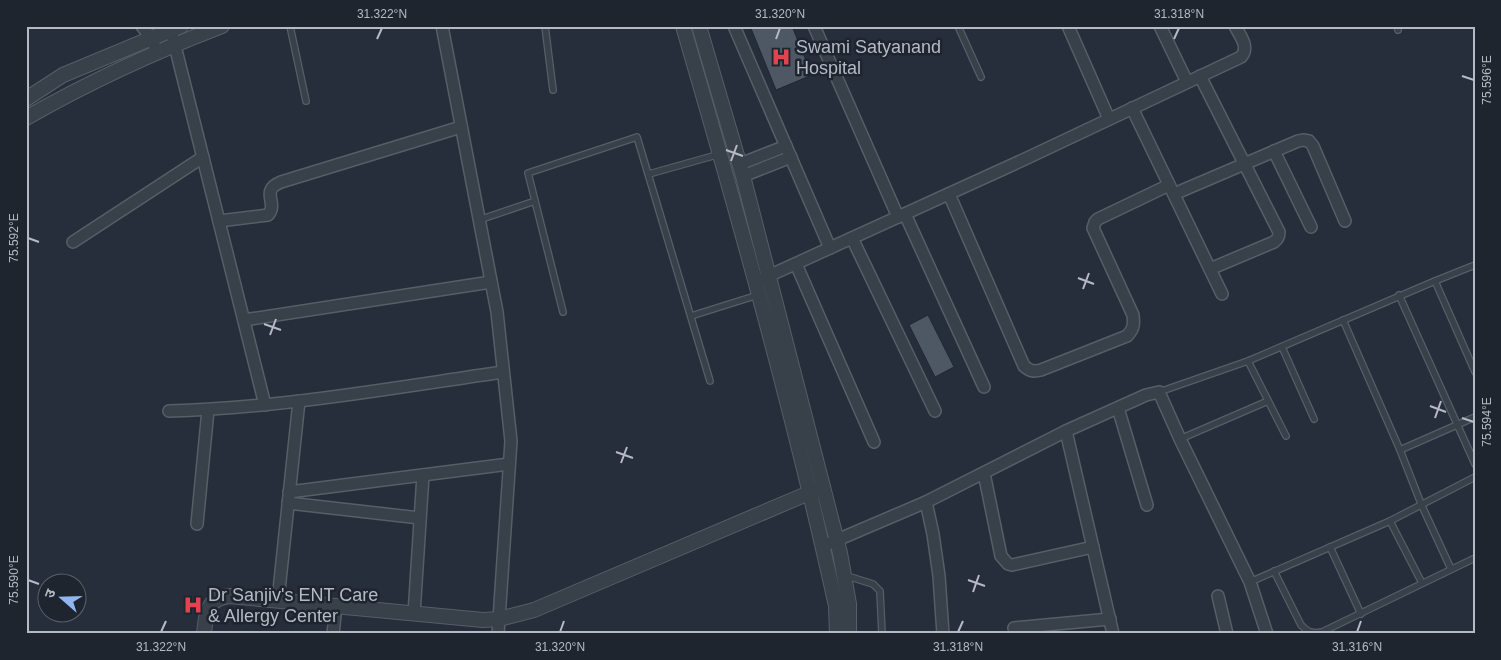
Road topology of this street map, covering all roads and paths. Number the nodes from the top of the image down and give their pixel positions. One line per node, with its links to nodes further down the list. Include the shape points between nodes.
1 (142, 26): 15 (street)
2 (222, 26): 16 (street)
3 (290, 26): 25 (lane)
4 (442, 26): 29 (street)
5 (545, 26): 23 (lane)
6 (683, 26): 18 (street)
7 (699, 26): 17 (street)
8 (734, 26): 31 (street)
9 (814, 26): 40 (street)
10 (958, 26): 21 (lane)
11 (1068, 26): 28 (street)
12 (1160, 26): 22 (street)
13 (1235, 26): 20 (street, via 1245,53)
14 (176, 28): 15 (street); 16 (street)
15 (151, 38): 19 (street); 24 (street, via 62,75)
16 (174, 46): 19 (street); 33 (street)
17 (704, 47): 18 (street); 35 (street)
18 (690, 51): 32 (street)
19 (158, 53): 27 (street, via 94,81)
20 (1200, 76): 22 (street); 34 (street)
21 (982, 77)
22 (1186, 82): 26 (street)
23 (553, 90)
24 (26, 99)
25 (306, 101)
26 (1132, 108): 28 (street); 37 (street)
27 (26, 118)
28 (1109, 119): 38 (street)
29 (461, 127): 41 (street); 42 (street, via 275,184 270,190 270,214)
30 (1274, 150): 34 (street); 43 (street, via 1298,140 1309,141); 44 (street)
31 (788, 151): 35 (street); 47 (street)
32 (720, 154): 36 (lane); 54 (street)
33 (203, 157): 42 (street); 46 (street)
34 (1245, 163): 37 (street); 50 (street, via 1279,236 1274,242)
35 (742, 170): 51 (street)
36 (649, 174): 39 (lane, via 637,137 528,173); 58 (lane)
37 (1171, 189): 38 (street, via 1098,219 1093,228 1133,314 1132,332 1034,372 1024,366); 50 (street)
38 (949, 194): 40 (street)
39 (535, 201): 41 (lane); 57 (lane)
40 (901, 216): 45 (street); 66 (street)
41 (479, 220): 53 (street)
42 (219, 221): 59 (street)
43 (1346, 221)
44 (1311, 228)
45 (852, 238): 47 (street); 74 (street)
46 (73, 242)
47 (830, 248): 48 (street)
48 (796, 264): 51 (street); 81 (street)
49 (1475, 265): 52 (lane)
50 (1210, 269): 55 (street)
51 (769, 276): 54 (street); 88 (street)
52 (1434, 281): 56 (lane); 64 (lane)
53 (491, 282): 59 (street); 63 (street)
54 (757, 289): 58 (lane); 89 (street)
55 (1222, 294)
56 (1399, 295): 60 (lane); 77 (lane)
57 (562, 312)
58 (691, 316): 65 (lane)
59 (244, 320): 70 (street)
60 (1343, 320): 61 (lane); 82 (lane)
61 (1282, 347): 62 (lane); 76 (lane)
62 (1248, 361): 67 (lane); 69 (lane)
63 (503, 372): 68 (street); 83 (street, via 511,440)
64 (1475, 372)
65 (710, 381)
66 (984, 387)
67 (1159, 392): 71 (street); 80 (street)
68 (299, 401): 70 (street); 90 (street)
69 (1268, 401): 79 (lane); 80 (lane)
70 (265, 405): 72 (street)
71 (1118, 408): 78 (street); 92 (street)
72 (208, 410): 73 (street); 96 (street)
73 (169, 411)
74 (935, 411)
75 (1475, 417): 77 (lane)
76 (1314, 419)
77 (1458, 424): 82 (lane); 84 (lane)
78 (1066, 431): 85 (street); 99 (street)
79 (1286, 436)
80 (1180, 439): 105 (street)
81 (874, 442)
82 (1400, 450): 93 (lane)
83 (509, 464): 86 (street); 113 (street)
84 (1475, 464)
85 (984, 473): 91 (street); 99 (street, via 1001,556 1008,564)
86 (423, 475): 90 (street); 94 (street)
87 (1475, 478): 93 (lane)
88 (824, 487): 89 (street); 97 (street)
89 (810, 493): 98 (street); 113 (street, via 534,610)
90 (289, 498): 94 (street); 108 (street)
91 (926, 502): 97 (street); 122 (street, via 939,576)
92 (1147, 505)
93 (1422, 506): 95 (lane); 102 (lane)
94 (420, 518): 110 (street)
95 (1390, 521): 100 (lane); 106 (lane)
96 (197, 524)
97 (837, 540): 98 (street); 104 (street)
98 (823, 546): 119 (street, via 836,606)
99 (1093, 547): 112 (street)
100 (1330, 547): 103 (lane); 111 (lane)
101 (1475, 558): 102 (lane)
102 (1450, 569): 106 (lane)
103 (1274, 571): 105 (lane); 111 (lane, via 1301,625 1308,632 1322,632)
104 (844, 575): 120 (street, via 849,604); 121 (lane, via 873,584 880,591)
105 (1250, 582): 125 (street)
106 (1422, 583): 111 (lane)
107 (1218, 596): 124 (street)
108 (278, 600): 109 (street); 116 (street, via 229,596 216,599 206,616)
109 (336, 606): 110 (street); 117 (street)
110 (414, 614): 113 (street)
111 (1362, 614)
112 (1110, 618): 115 (street); 123 (street)
113 (499, 619): 118 (street)
114 (1014, 628): 115 (street)
115 (1050, 629)
116 (204, 634)
117 (333, 634)
118 (498, 634)
119 (836, 634)
120 (849, 634)
121 (882, 634)
122 (943, 634)
123 (1113, 634)
124 (1227, 634)
125 (1267, 634)

